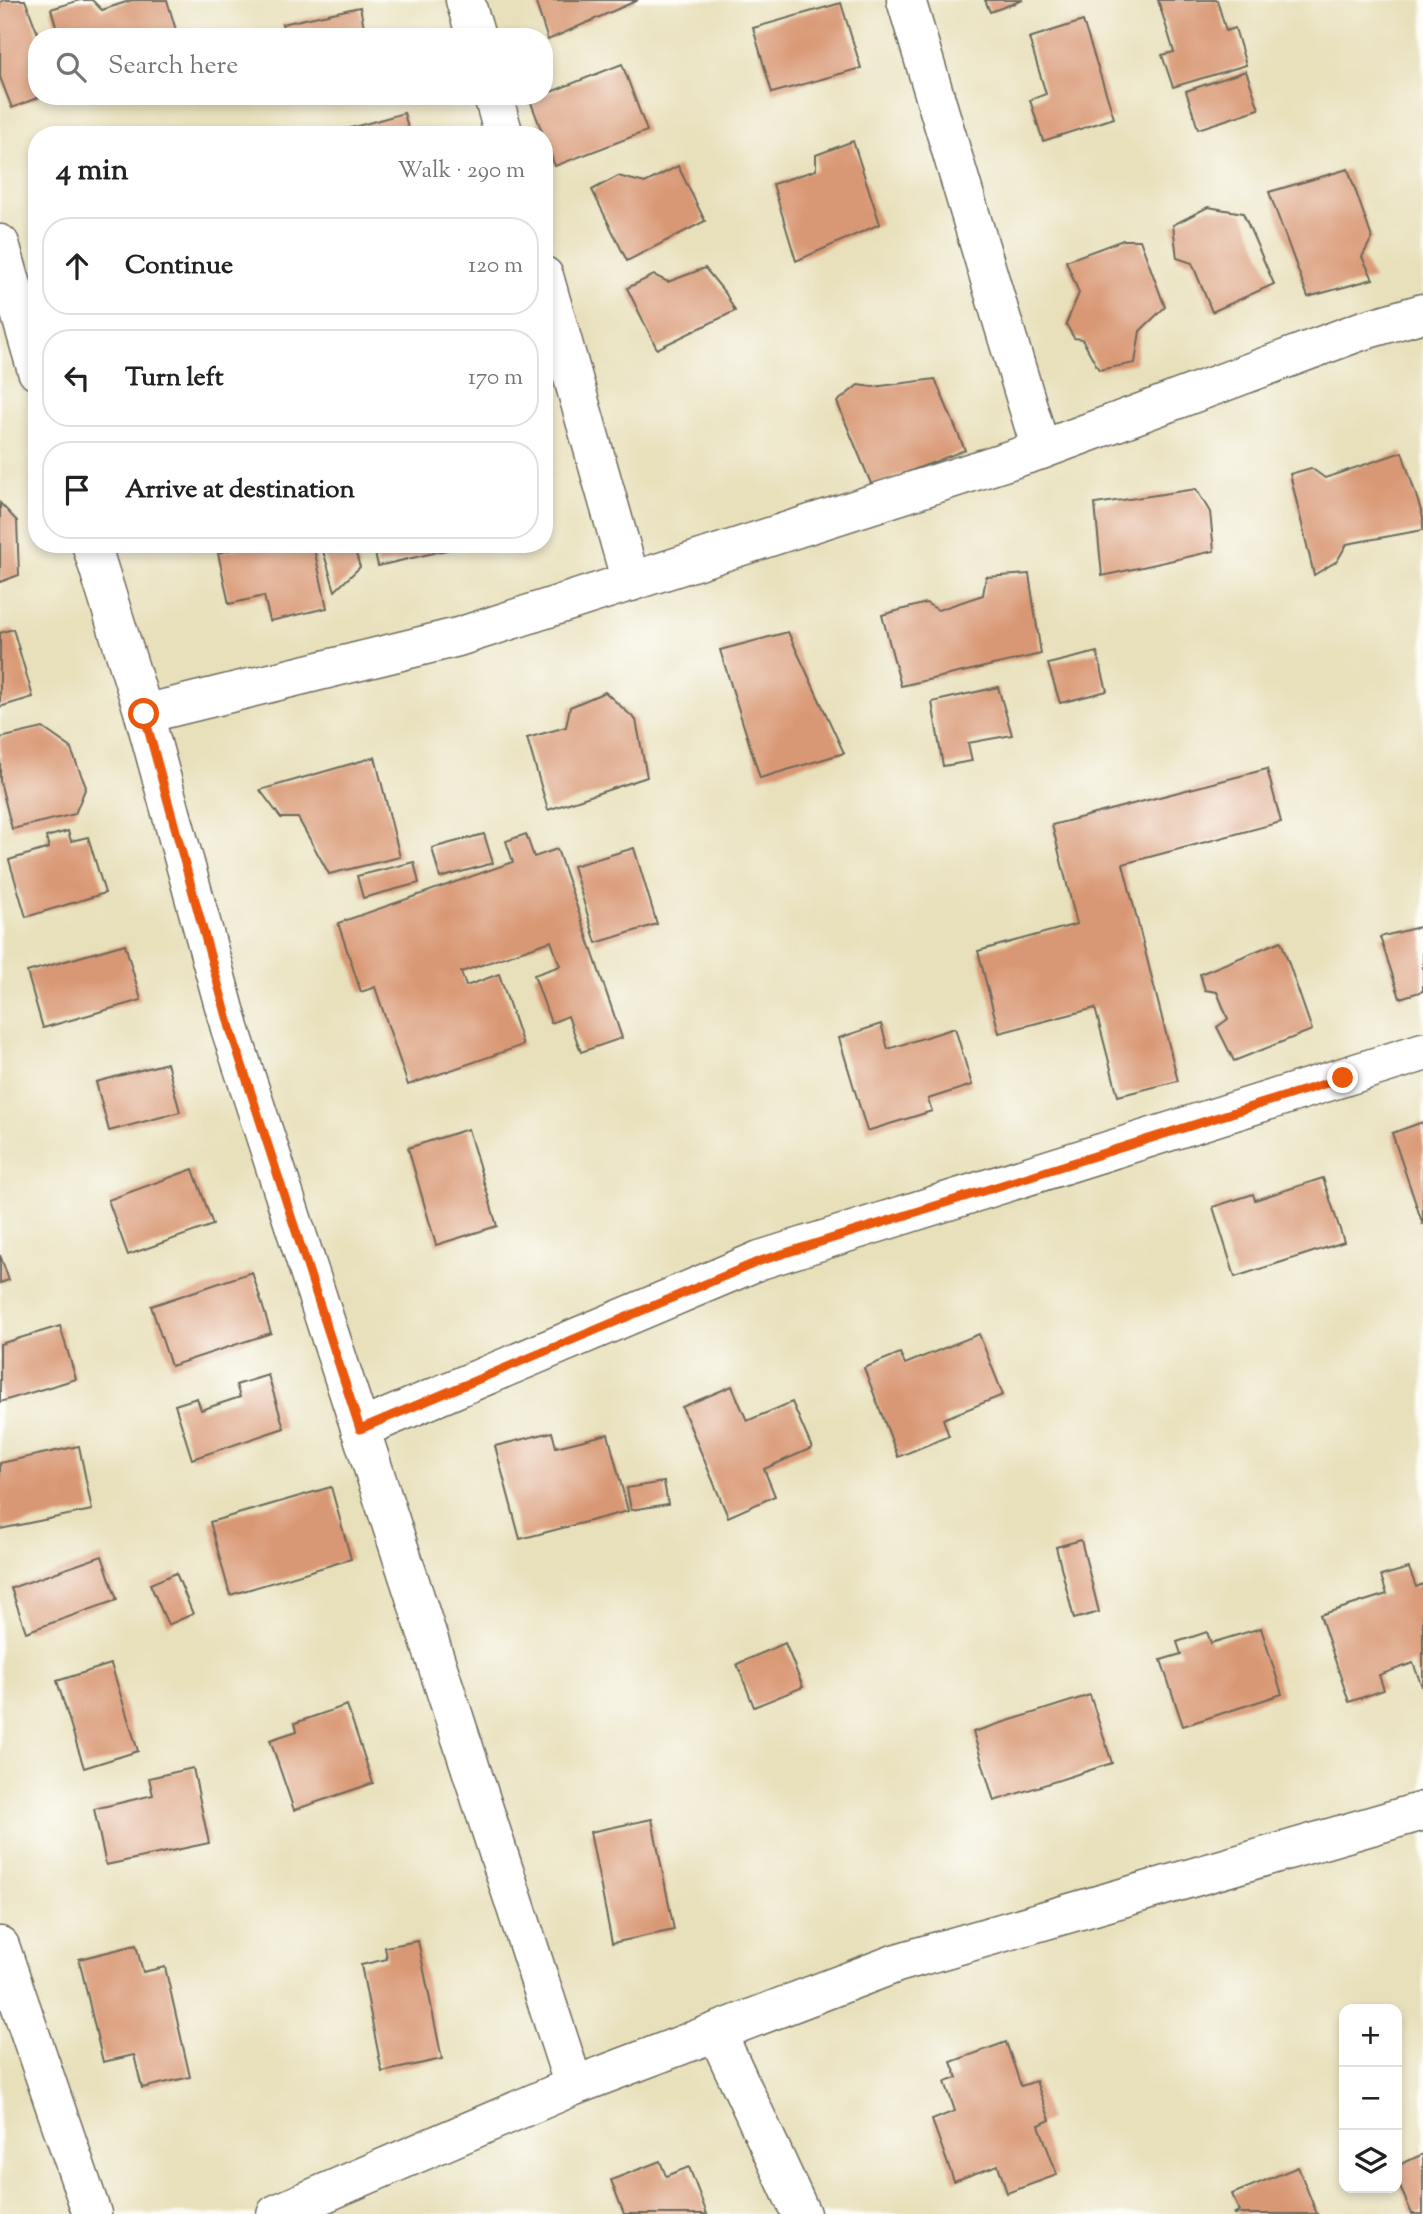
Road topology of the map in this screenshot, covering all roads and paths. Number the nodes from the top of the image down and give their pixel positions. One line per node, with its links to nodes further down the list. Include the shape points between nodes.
1 (465, 0): 3 (street)
2 (906, 0): 11 (street)
3 (473, 28)
4 (496, 105): 5 (street)
5 (501, 126)
6 (0, 244): 9 (street)
7 (553, 308): 13 (street)
8 (1423, 313): 11 (street, via 1361,331)
9 (11, 330): 10 (street)
10 (28, 357)
11 (1041, 450): 13 (street)
12 (94, 553): 14 (street)
13 (631, 582): 14 (street, via 458,636)
14 (144, 714): 16 (street, via 230,1028)
15 (1423, 1052): 16 (street, via 760,1261)
16 (360, 1429): 20 (street)
17 (1423, 1811): 19 (street, via 897,1964)
18 (0, 1946): 21 (street)
19 (717, 2033): 20 (street); 23 (street)
20 (574, 2086): 22 (street)
21 (92, 2214)
22 (276, 2214)
23 (801, 2214)

